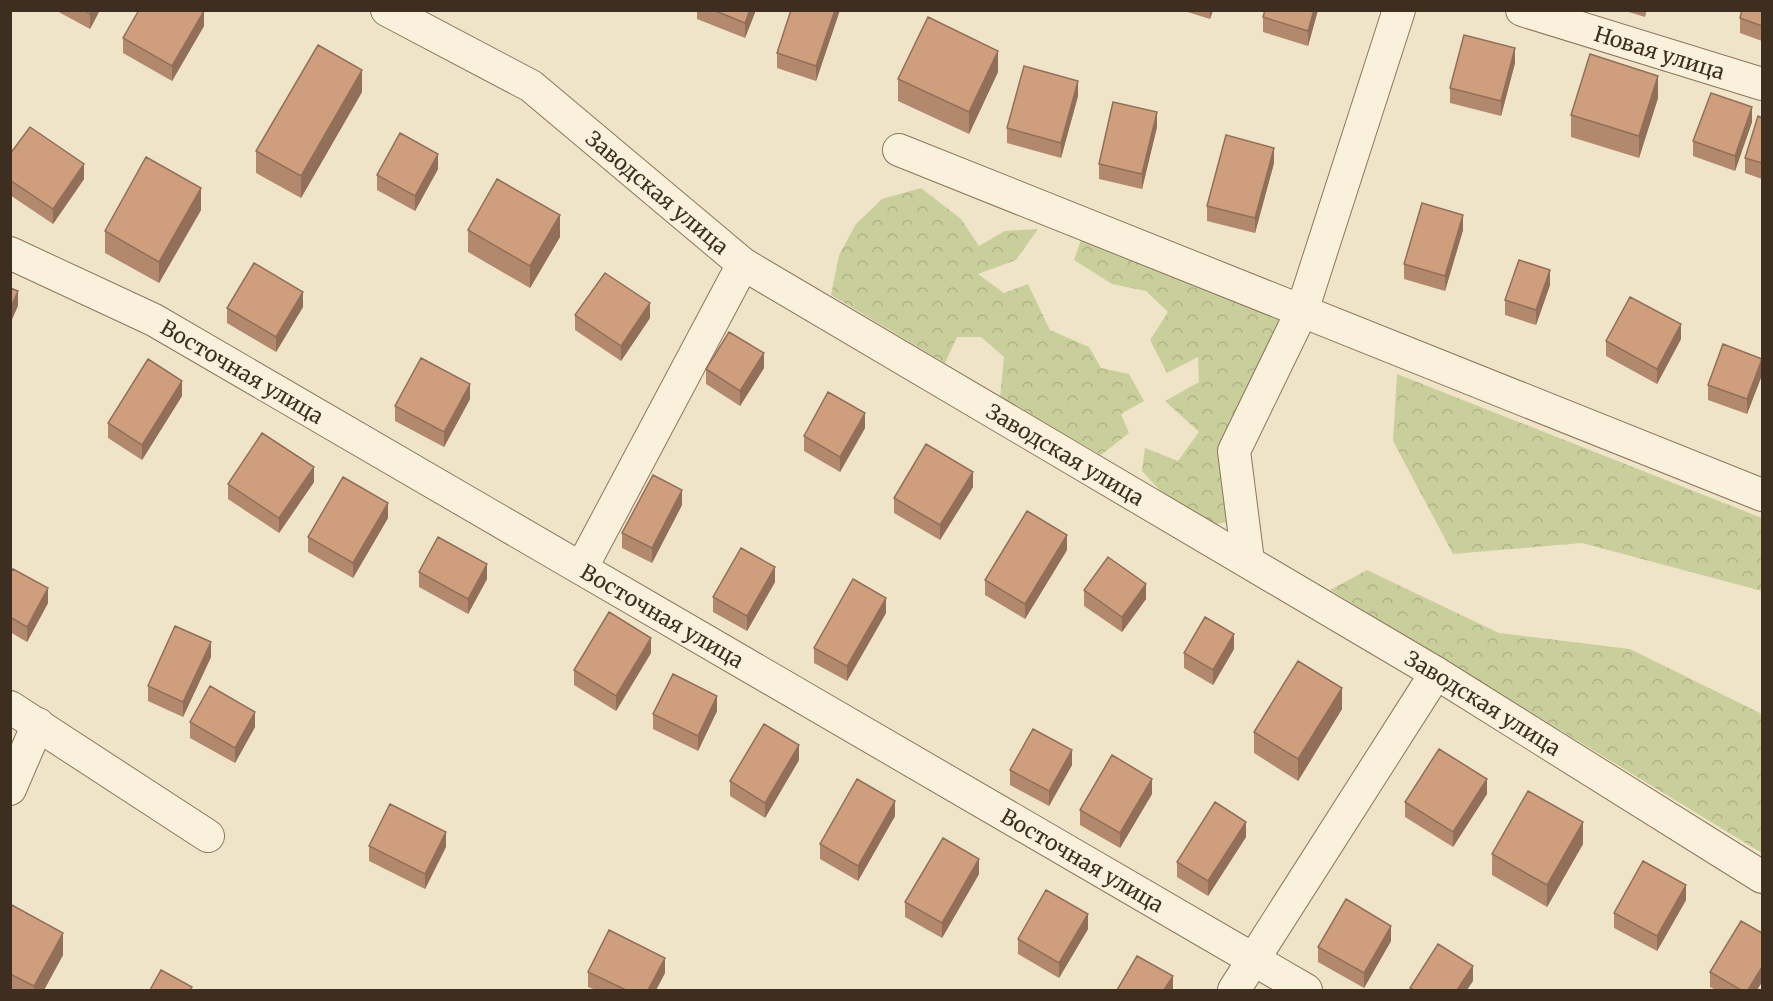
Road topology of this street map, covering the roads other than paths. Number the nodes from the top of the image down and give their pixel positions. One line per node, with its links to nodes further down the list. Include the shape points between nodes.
1 (387, 10): 7 (street, Заводская улица, via 531,86)
2 (1399, 10): 8 (street)
3 (1522, 10): 4 (street, Новая улица)
4 (1762, 84)
5 (899, 150): 8 (street)
6 (10, 253): 11 (street, Восточная улица, via 154,320)
7 (744, 264): 10 (street, Заводская улица); 11 (street)
8 (1302, 311): 9 (street); 10 (street, via 1234,451)
9 (1762, 495)
10 (1248, 561): 12 (street, Заводская улица)
11 (582, 567): 18 (street, Восточная улица)
12 (1436, 673): 17 (street, Заводская улица); 18 (street)
13 (10, 706): 14 (street)
14 (38, 724): 15 (street); 16 (street)
15 (10, 789)
16 (208, 836)
17 (1762, 877)
18 (1252, 959): 19 (street); 20 (street, Восточная улица)
19 (1234, 990)
20 (1306, 990)

